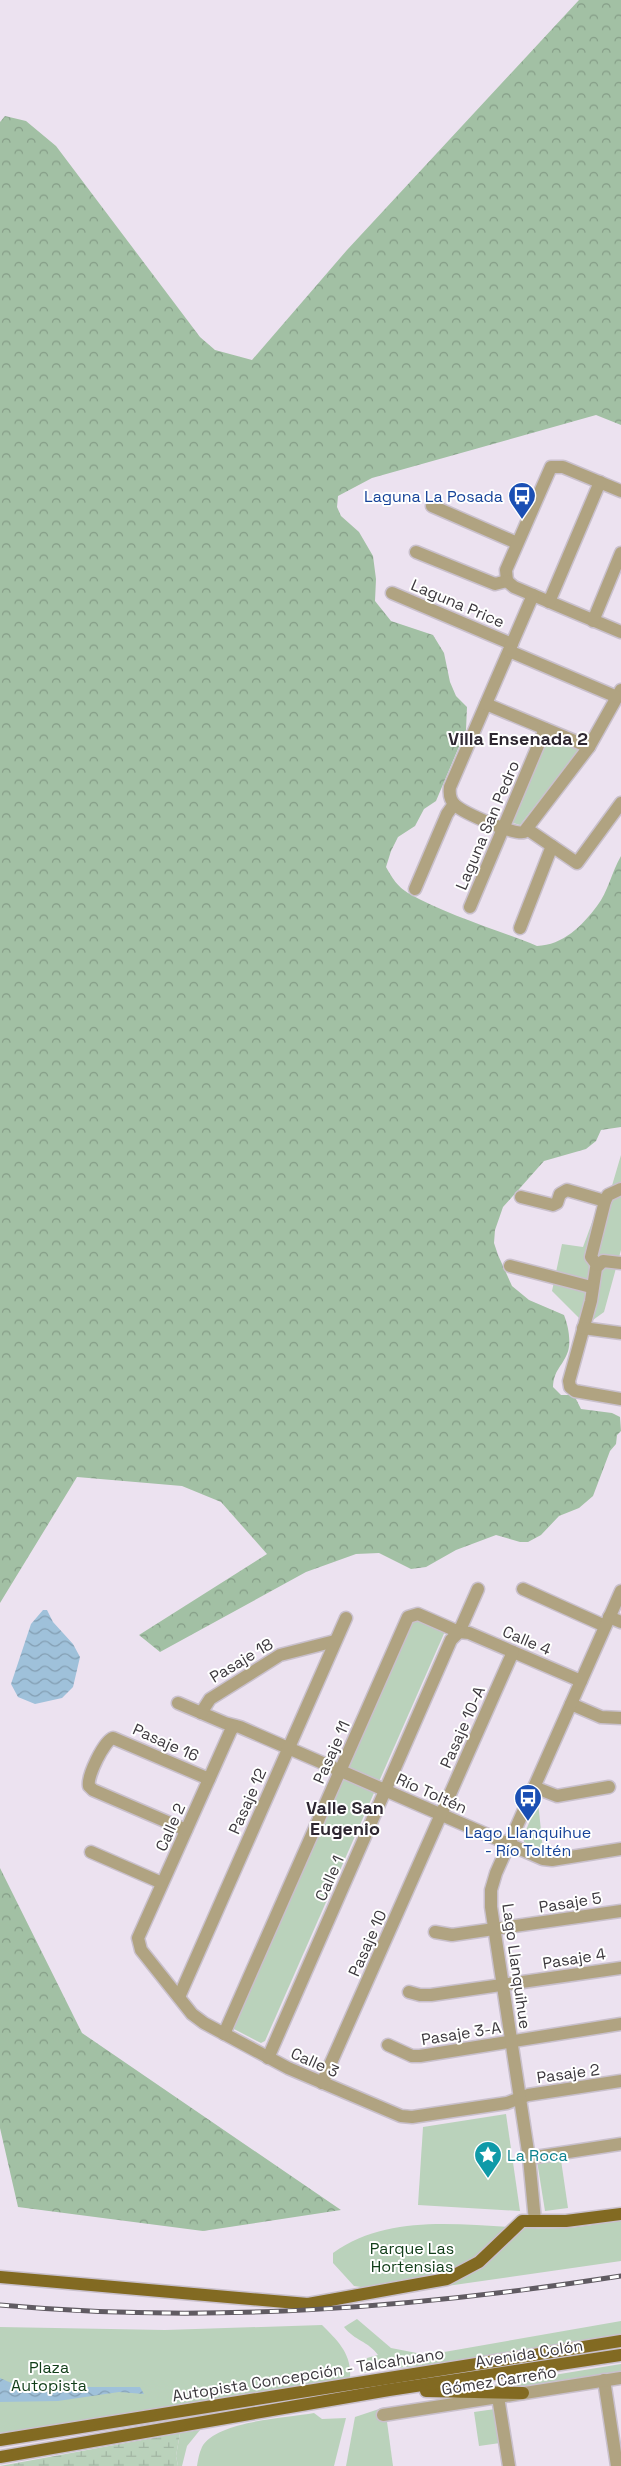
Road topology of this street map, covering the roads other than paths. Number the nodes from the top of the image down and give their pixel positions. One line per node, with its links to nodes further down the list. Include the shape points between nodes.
1 (600, 482): 2 (street); 4 (street, via 553,466 547,472); 10 (street)
2 (621, 491)
3 (432, 506): 4 (street)
4 (517, 543): 7 (street, via 506,570)
5 (416, 552): 7 (street, via 496,584)
6 (621, 553): 11 (street)
7 (507, 581): 9 (street, via 511,586)
8 (392, 593): 13 (street, Laguna Price)
9 (533, 595): 10 (street); 13 (street)
10 (549, 602): 11 (street)
11 (593, 621): 12 (street)
12 (621, 632)
13 (510, 647): 14 (street, Laguna Price); 15 (street)
14 (619, 694): 17 (street)
15 (486, 704): 16 (street); 19 (street, via 450,787)
16 (545, 729): 17 (street); 20 (street, Laguna San Pedro)
17 (588, 747): 21 (street)
18 (621, 803): 22 (street, via 577,863)
19 (454, 804): 20 (street); 23 (street)
20 (503, 828): 21 (street, via 518,833); 24 (street, Laguna San Pedro)
21 (527, 830): 22 (street)
22 (552, 846): 25 (street)
23 (415, 889)
24 (470, 907)
25 (520, 928)
26 (621, 1189): 28 (street, via 608,1195)
27 (521, 1197): 28 (street, via 553,1205 567,1190)
28 (605, 1201): 30 (street, via 592,1255)
29 (621, 1263): 30 (street, via 603,1261)
30 (597, 1265): 32 (street)
31 (510, 1266): 32 (street)
32 (591, 1287): 33 (street)
33 (583, 1328): 34 (street); 35 (street, via 569,1379 570,1387 578,1392)
34 (621, 1333)
35 (621, 1399)
36 (478, 1589): 41 (street, Calle 1)
37 (523, 1589): 40 (street)
38 (621, 1591): 40 (street, Lago Llanquihue)
39 (346, 1618): 42 (street, Pasaje 12)
40 (612, 1622): 44 (street, Lago Llanquihue)
41 (459, 1632): 43 (street, Calle 4); 51 (street, Pasaje 11, via 418,1614 408,1617); 55 (street, Calle 1, via 452,1640)
42 (335, 1641): 47 (street, Pasaje 18, via 280,1654 210,1698); 50 (street, Pasaje 12)
43 (513, 1652): 44 (street, Calle 4); 56 (street, Pasaje 10-A)
44 (581, 1681): 46 (street, Lago Llanquihue)
45 (178, 1703): 47 (street, Río Toltén)
46 (570, 1704): 48 (street, via 601,1717); 53 (street, Lago Llanquihue)
47 (202, 1713): 49 (street, Río Toltén)
48 (621, 1718)
49 (235, 1726): 50 (street, Río Toltén); 52 (street, Calle 2, via 230,1730)
50 (288, 1748): 51 (street, Río Toltén); 69 (street, Pasaje 12)
51 (340, 1771): 55 (street, Río Toltén); 71 (street, Pasaje 11)
52 (209, 1779): 57 (street, Calle 2); 57 (street, Pasaje 16, via 118,1739 110,1738 105,1743 88,1786)
53 (534, 1787): 54 (street, via 557,1796); 58 (street, Lago Llanquihue)
54 (609, 1787)
55 (385, 1790): 56 (street, Río Toltén); 74 (street, Calle 1)
56 (441, 1815): 58 (street, Río Toltén); 76 (street, Pasaje 10)
57 (186, 1830): 61 (street, Calle 2)
58 (509, 1844): 59 (street, Río Toltén, via 547,1860); 63 (street, Lago Llanquihue, via 491,1890)
59 (621, 1848)
60 (91, 1852): 61 (street)
61 (162, 1883): 65 (street, Calle 2)
62 (621, 1911): 63 (street, Pasaje 5)
63 (494, 1929): 64 (street, Pasaje 5, via 447,1935); 67 (street, Lago Llanquihue)
64 (435, 1932)
65 (138, 1943): 69 (street, Calle 3)
66 (621, 1968): 67 (street, Pasaje 4)
67 (503, 1985): 68 (street, Pasaje 4, via 431,1996); 72 (street, Lago Llanquihue)
68 (409, 1992)
69 (179, 1997): 71 (street, Calle 3, via 200,2021)
70 (621, 2024): 72 (street, Pasaje 3-A)
71 (224, 2034): 74 (street, Calle 3)
72 (511, 2042): 73 (street, Pasaje 3-A, via 420,2056); 77 (street, Lago Llanquihue)
73 (388, 2044)
74 (268, 2058): 76 (street, Calle 3)
75 (621, 2081): 77 (street, Pasaje 2)
76 (322, 2083): 77 (street, Calle 3, via 406,2117 506,2103)
77 (520, 2098): 79 (street, Lago Llanquihue)
78 (621, 2144): 79 (street)
79 (529, 2158): 81 (street, Lago Llanquihue)
80 (621, 2214): 81 (main road, via 566,2222)
81 (535, 2222): 82 (main road, via 522,2221 479,2262 447,2279 308,2304)
82 (0, 2277)
83 (621, 2341): 92 (main road, Autopista Concepción - Talcahuano)
84 (621, 2355): 87 (main road, Avenida Colón)
85 (621, 2378): 86 (street, Gómez Carreño)
86 (604, 2380): 88 (street, Gómez Carreño); 95 (street)
87 (389, 2390): 88 (main road); 91 (main road, Avenida Colón)
88 (524, 2393): 89 (street, Gómez Carreño)
89 (498, 2397): 90 (street, Gómez Carreño); 94 (street)
90 (383, 2415)
91 (234, 2416): 93 (main road, Autopista Concepción - Talcahuano)
92 (0, 2440)
93 (0, 2457)
94 (509, 2466)
95 (617, 2466)

